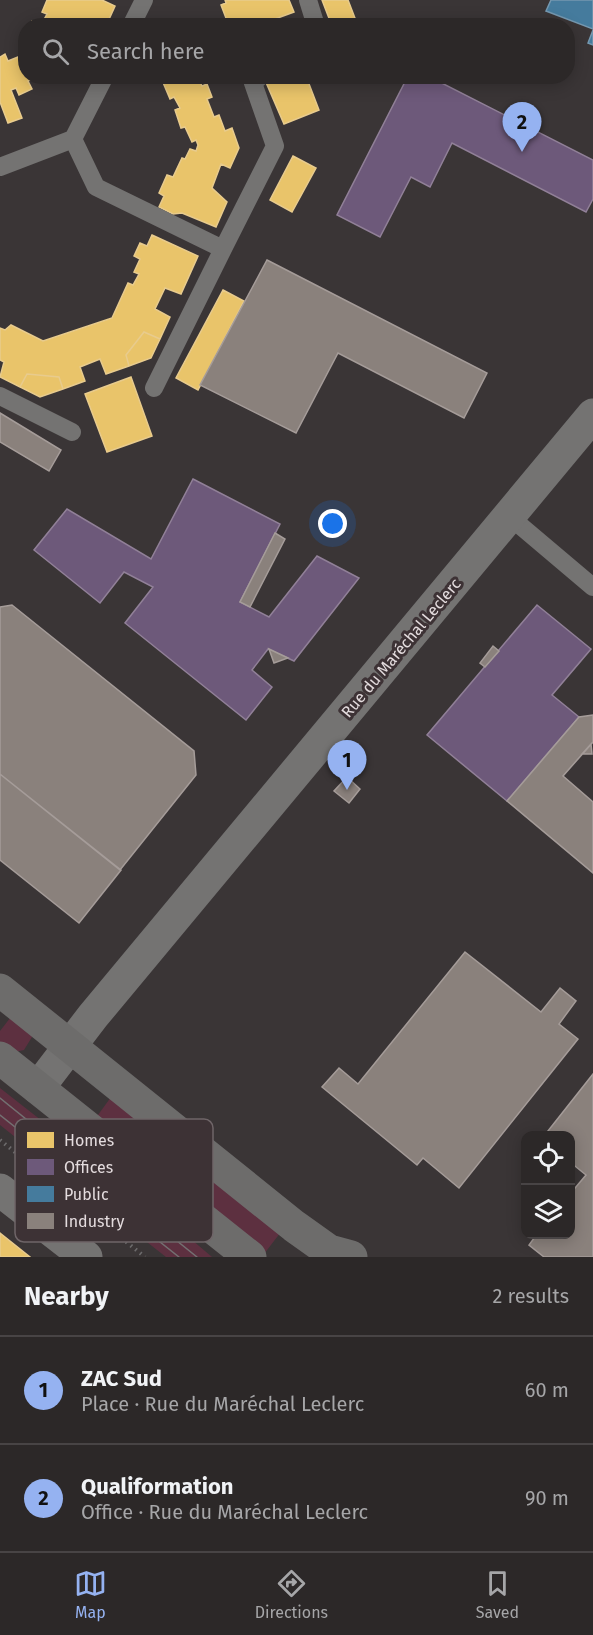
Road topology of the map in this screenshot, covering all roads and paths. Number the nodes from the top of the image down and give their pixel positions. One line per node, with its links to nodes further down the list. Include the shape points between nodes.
1 (144, 0): 3 (lane)
2 (308, 0): 4 (lane)
3 (135, 18)
4 (314, 18)
5 (101, 84): 7 (lane)
6 (253, 84): 9 (lane, via 275,146)
7 (73, 139): 8 (lane); 9 (lane, via 96,187)
8 (0, 167)
9 (223, 249): 10 (lane)
10 (154, 388)
11 (0, 396): 13 (lane)
12 (593, 415): 14 (street, Rue du Maréchal Leclerc)
13 (72, 432)
14 (510, 518): 15 (lane); 17 (street, Rue du Maréchal Leclerc)
15 (593, 587)
16 (0, 990): 17 (main road)
17 (70, 1047): 19 (street, Rue du Maréchal Leclerc); 21 (main road)
18 (0, 1058): 19 (main road)
19 (38, 1088): 20 (main road)
20 (77, 1119)
21 (160, 1119)
22 (0, 1140): 23 (path)
23 (15, 1152)
24 (213, 1161): 33 (main road, via 329,1251)
25 (0, 1190): 26 (street)
26 (15, 1202)
27 (213, 1228): 32 (main road)
28 (67, 1242): 30 (street)
29 (126, 1242): 31 (path)
30 (86, 1257)
31 (145, 1257)
32 (250, 1257)
33 (351, 1257)

